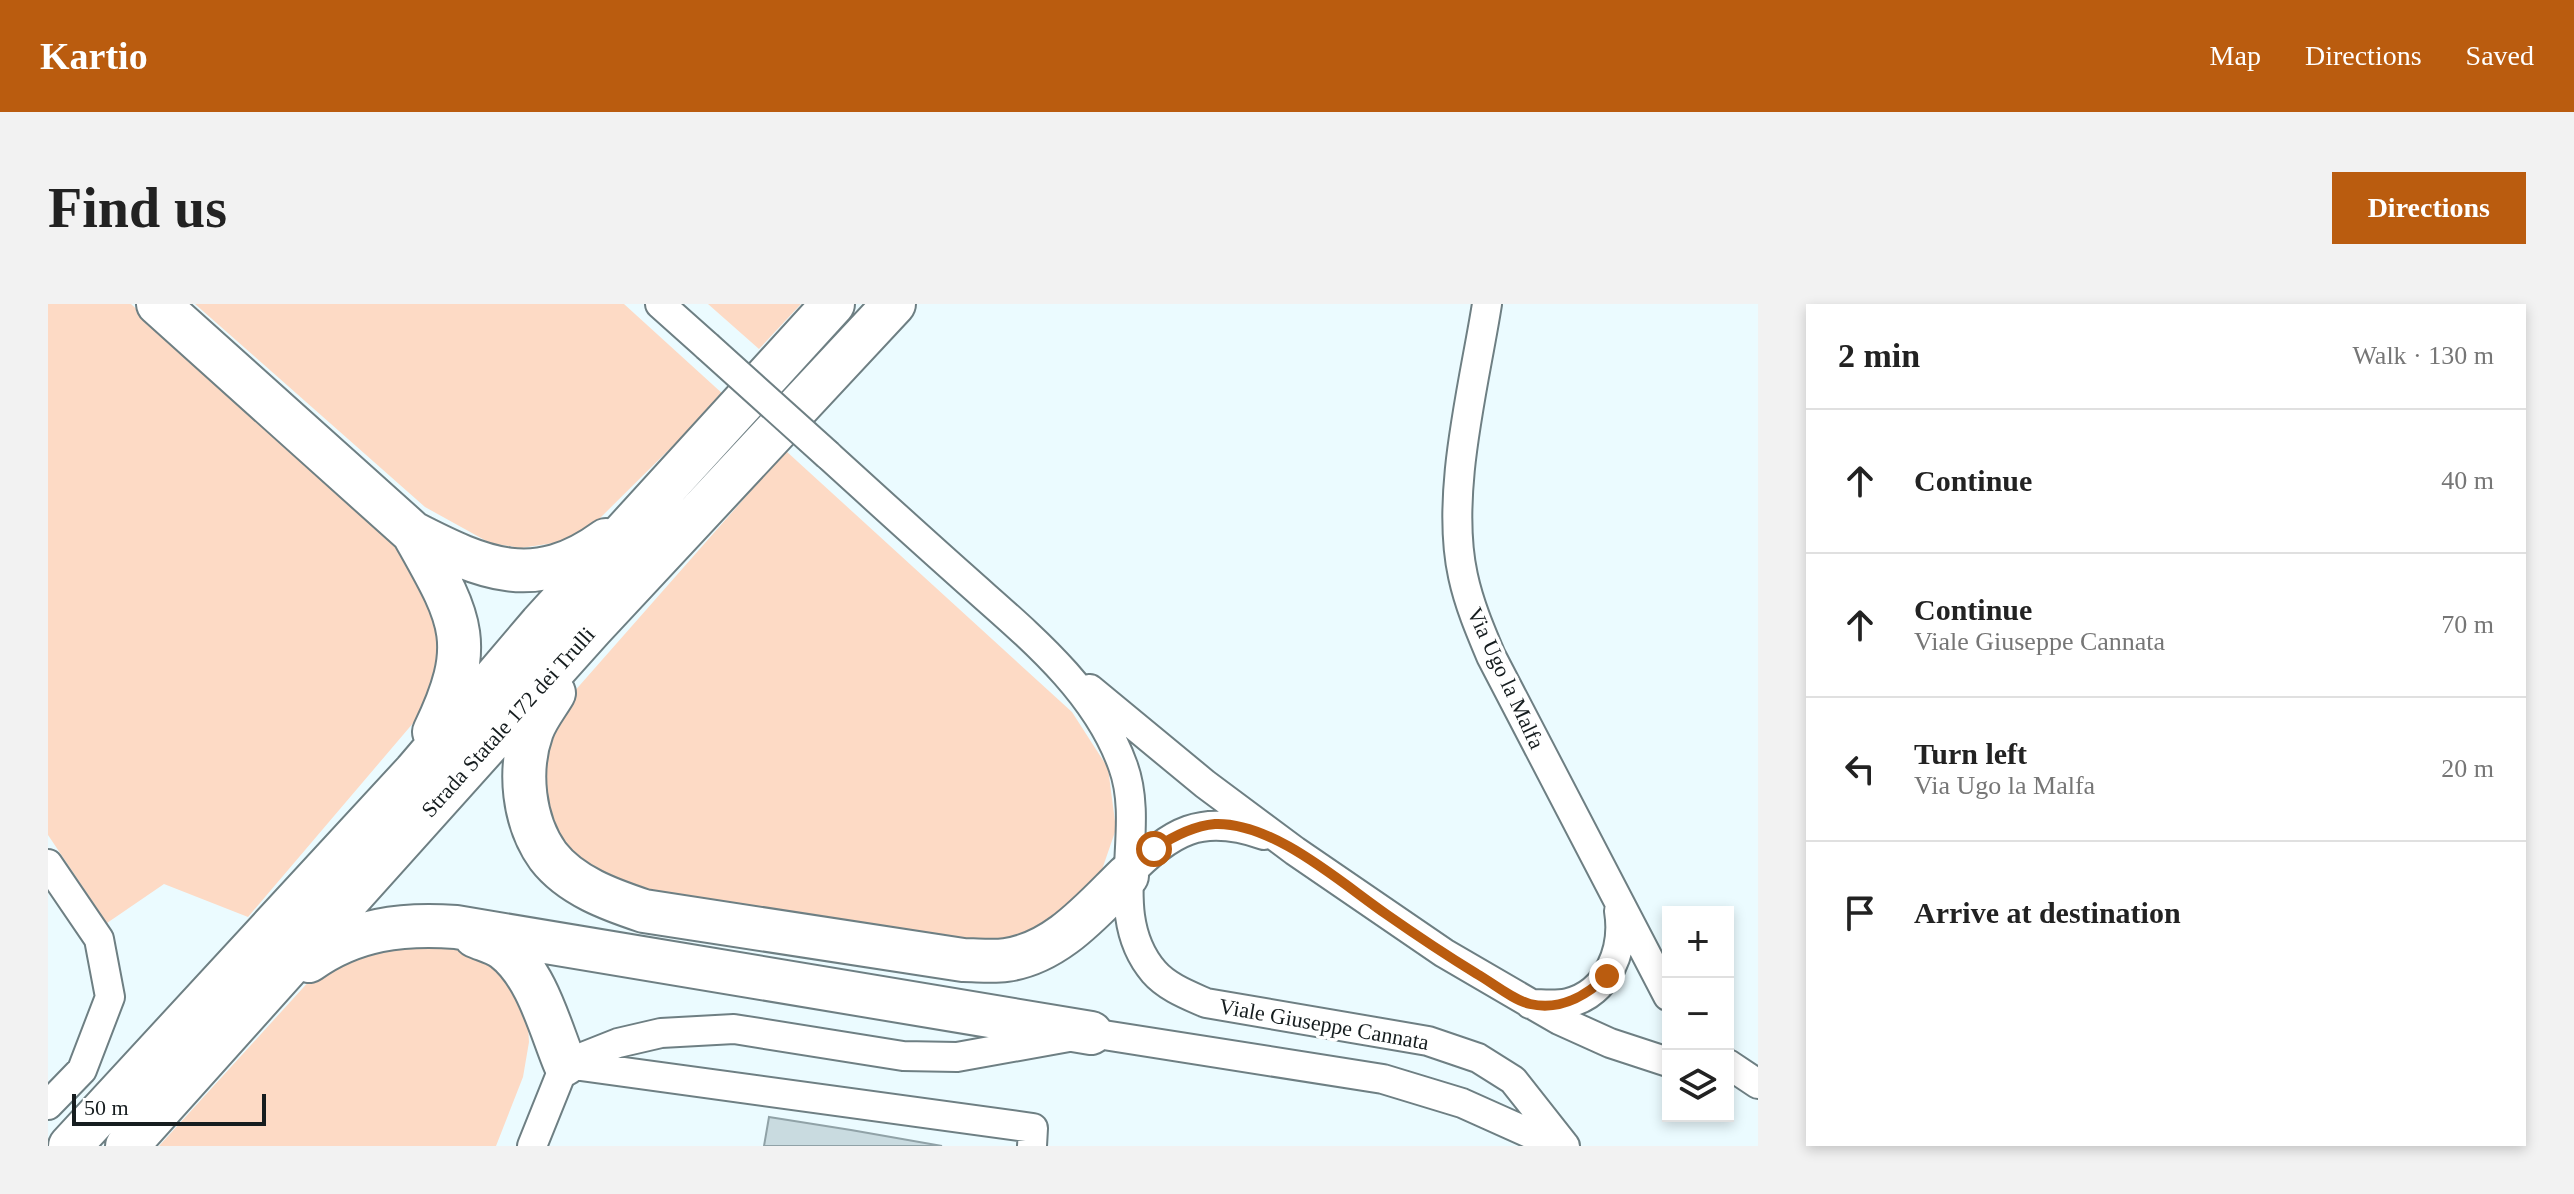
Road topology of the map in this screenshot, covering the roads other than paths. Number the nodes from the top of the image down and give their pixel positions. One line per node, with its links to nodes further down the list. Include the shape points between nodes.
1 (158, 304): 7 (highway)
2 (660, 304): 9 (street, bridge)
3 (833, 304): 6 (highway, Strada Statale 172 dei Trulli)
4 (894, 304): 8 (highway, Strada Statale 172 dei Trulli)
5 (1487, 304): 14 (street, Via Ugo la Malfa, via 1458,483 1456,530 1462,576 1491,656)
6 (645, 510): 7 (highway, via 587,552 546,570 486,567); 10 (highway, Strada Statale 172 dei Trulli)
7 (413, 533): 10 (highway, via 448,596 460,634 451,697)
8 (592, 628): 13 (highway, via 533,727 524,779 535,831 549,856 606,898 644,911 911,953 1007,960 1068,933); 17 (highway, Strada Statale 172 dei Trulli)
9 (1056, 660): 11 (street); 13 (street, Viale Giuseppe Cannata, via 1106,728 1124,767 1131,832)
10 (415, 772): 26 (highway, Strada Statale 172 dei Trulli)
11 (1295, 851): 13 (street, via 1263,834 1215,824 1174,836); 18 (street)
12 (48, 864): 25 (street, via 99,939 110,997 82,1070)
13 (1127, 876): 31 (street, Viale Giuseppe Cannata, via 1139,949 1155,974 1181,992 1206,1003 1428,1041 1478,1058 1513,1080)
14 (1614, 895): 16 (street, Via Ugo la Malfa); 18 (street, Via Ugo la Malfa, via 1621,933 1607,976 1582,998)
15 (456, 927): 17 (highway, via 419,924 355,936 325,949); 19 (highway); 21 (highway, via 504,949 524,971)
16 (1662, 985)
17 (272, 986): 27 (highway, Strada Statale 172 dei Trulli)
18 (1529, 1004): 20 (street, via 1610,1043)
19 (1091, 1033): 21 (street, via 957,1057 903,1056 734,1029 661,1033); 30 (street, via 1383,1079 1462,1103)
20 (1662, 1060)
21 (565, 1064): 28 (street); 29 (street, via 1033,1128)
22 (1734, 1068): 24 (street)
23 (1734, 1081): 24 (street)
24 (1758, 1086)
25 (48, 1105)
26 (70, 1146)
27 (127, 1146)
28 (532, 1146)
29 (1032, 1146)
30 (1558, 1146)
31 (1565, 1146)

